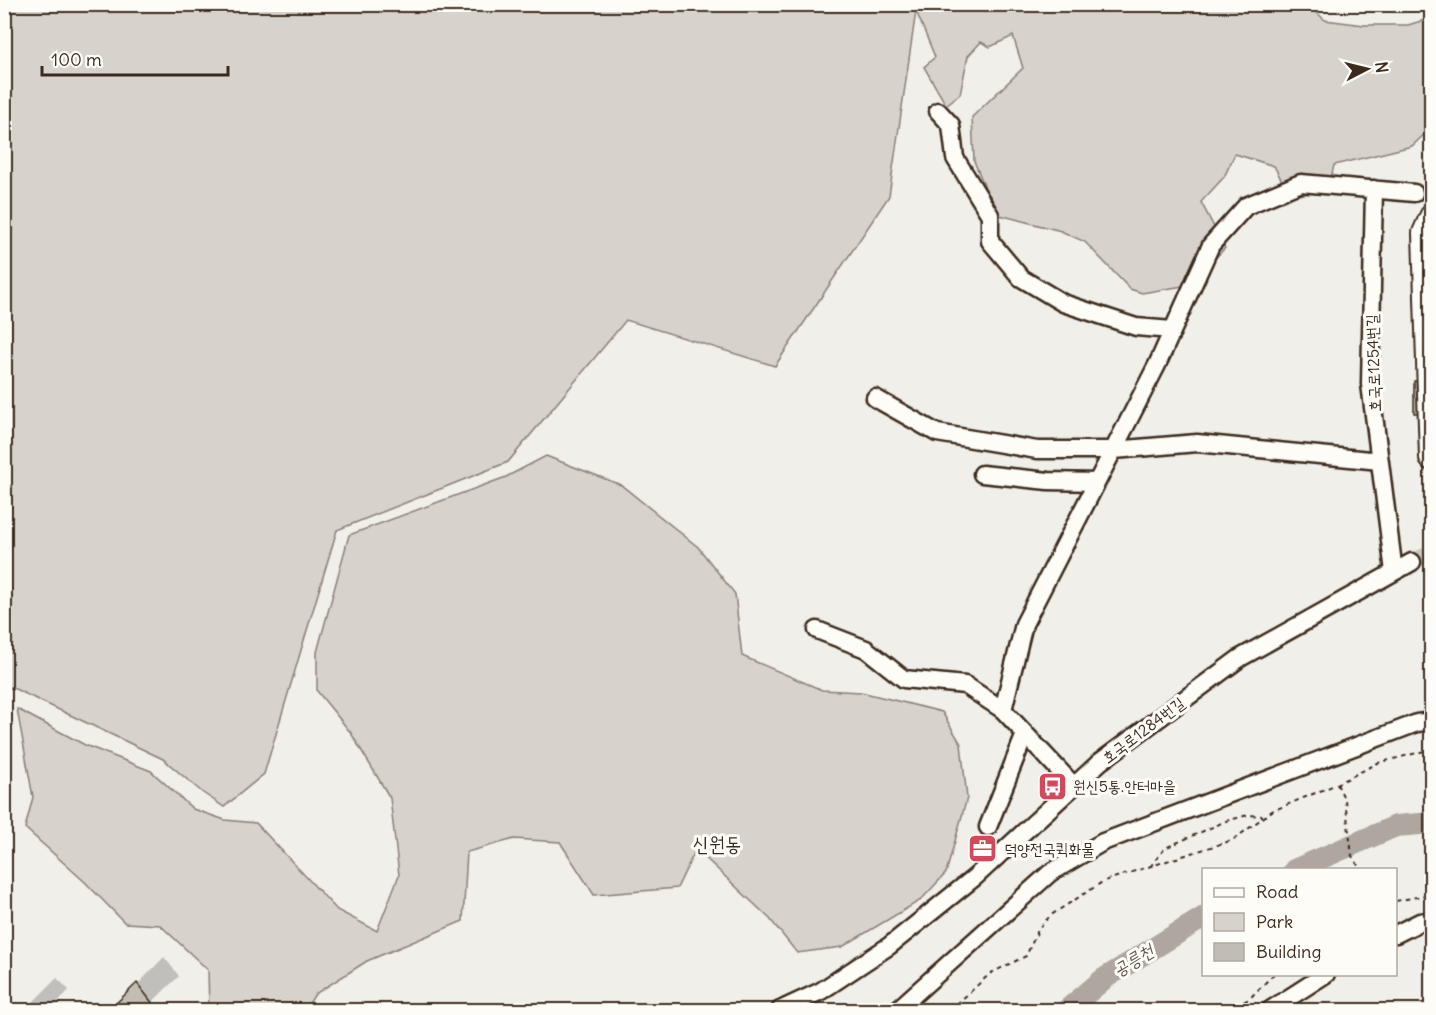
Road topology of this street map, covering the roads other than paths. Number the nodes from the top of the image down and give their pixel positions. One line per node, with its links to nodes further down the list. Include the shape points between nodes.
1 (938, 111): 5 (street, via 951,125 955,158 990,215 990,241 1021,278 1063,303 1136,327)
2 (1374, 189): 3 (street); 5 (street, via 1301,183 1246,206 1211,245); 9 (street, 호국로1254번길, via 1370,384)
3 (1414, 193)
4 (1431, 217): 8 (highway, via 1425,233)
5 (1172, 330): 7 (street)
6 (875, 398): 7 (street, via 938,433 1037,450)
7 (1114, 450): 9 (street, via 1197,443); 11 (street)
8 (1431, 458)
9 (1380, 461): 13 (street, 호국로1254번길)
10 (982, 474): 11 (street)
11 (1097, 482): 15 (street, via 1024,624)
12 (1412, 562): 13 (street, 호국로1284번길)
13 (1394, 572): 18 (street, 호국로1284번길, via 1240,658 1100,762)
14 (817, 630): 15 (street, via 866,649 904,679 965,685)
15 (1003, 710): 17 (street)
16 (1431, 721): 24 (street, via 1103,842 1050,873)
17 (1025, 734): 18 (street); 19 (street)
18 (1074, 786): 23 (street, 호국로1284번길, via 975,877 889,946 821,991)
19 (988, 827)
20 (1431, 920): 21 (street)
21 (1397, 933)
22 (1324, 976): 25 (street)
23 (780, 1011)
24 (897, 1011)
25 (1270, 1011)

